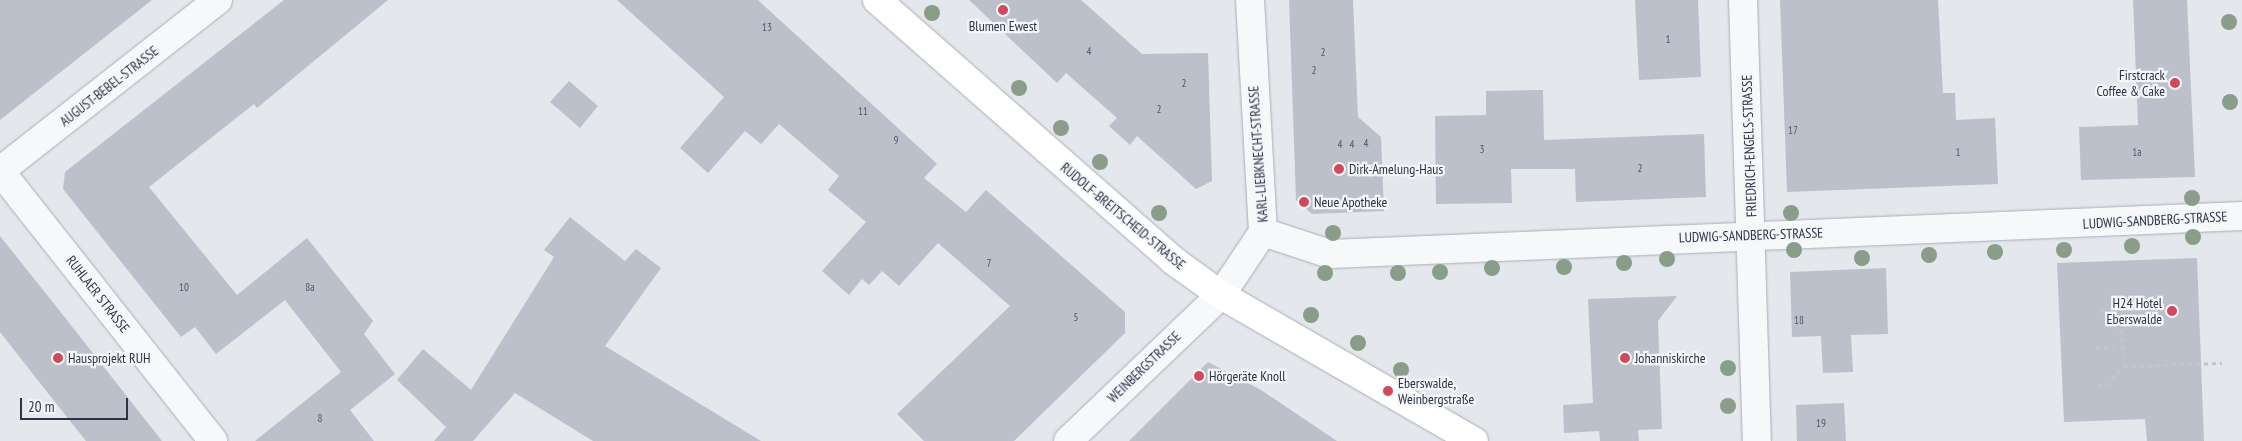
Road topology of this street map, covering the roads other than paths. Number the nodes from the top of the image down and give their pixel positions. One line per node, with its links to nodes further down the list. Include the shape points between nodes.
1 (218, 0): 5 (street, AUGUST-BEBEL-STRASSE)
2 (877, 0): 9 (main road, RUDOLF-BREITSCHEID-STRASSE, via 1146,238)
3 (1250, 0): 7 (street, KARL-LIEBKNECHT-STRASSE)
4 (1743, 0): 8 (street, FRIEDRICH-ENGELS-STRASSE)
5 (0, 171): 10 (street, RUHLAER STRASSE)
6 (2242, 216): 8 (street, LUDWIG-SANDBERG-STRASSE)
7 (1263, 232): 8 (street, LUDWIG-SANDBERG-STRASSE, via 1330,254); 9 (street, KARL-LIEBKNECHT-STRASSE)
8 (1752, 235): 13 (street, FRIEDRICH-ENGELS-STRASSE)
9 (1221, 295): 11 (street, WEINBERGSTRASSE); 12 (main road, RUDOLF-BREITSCHEID-STRASSE)
10 (213, 441)
11 (1068, 441)
12 (1474, 441)
13 (1757, 441)

